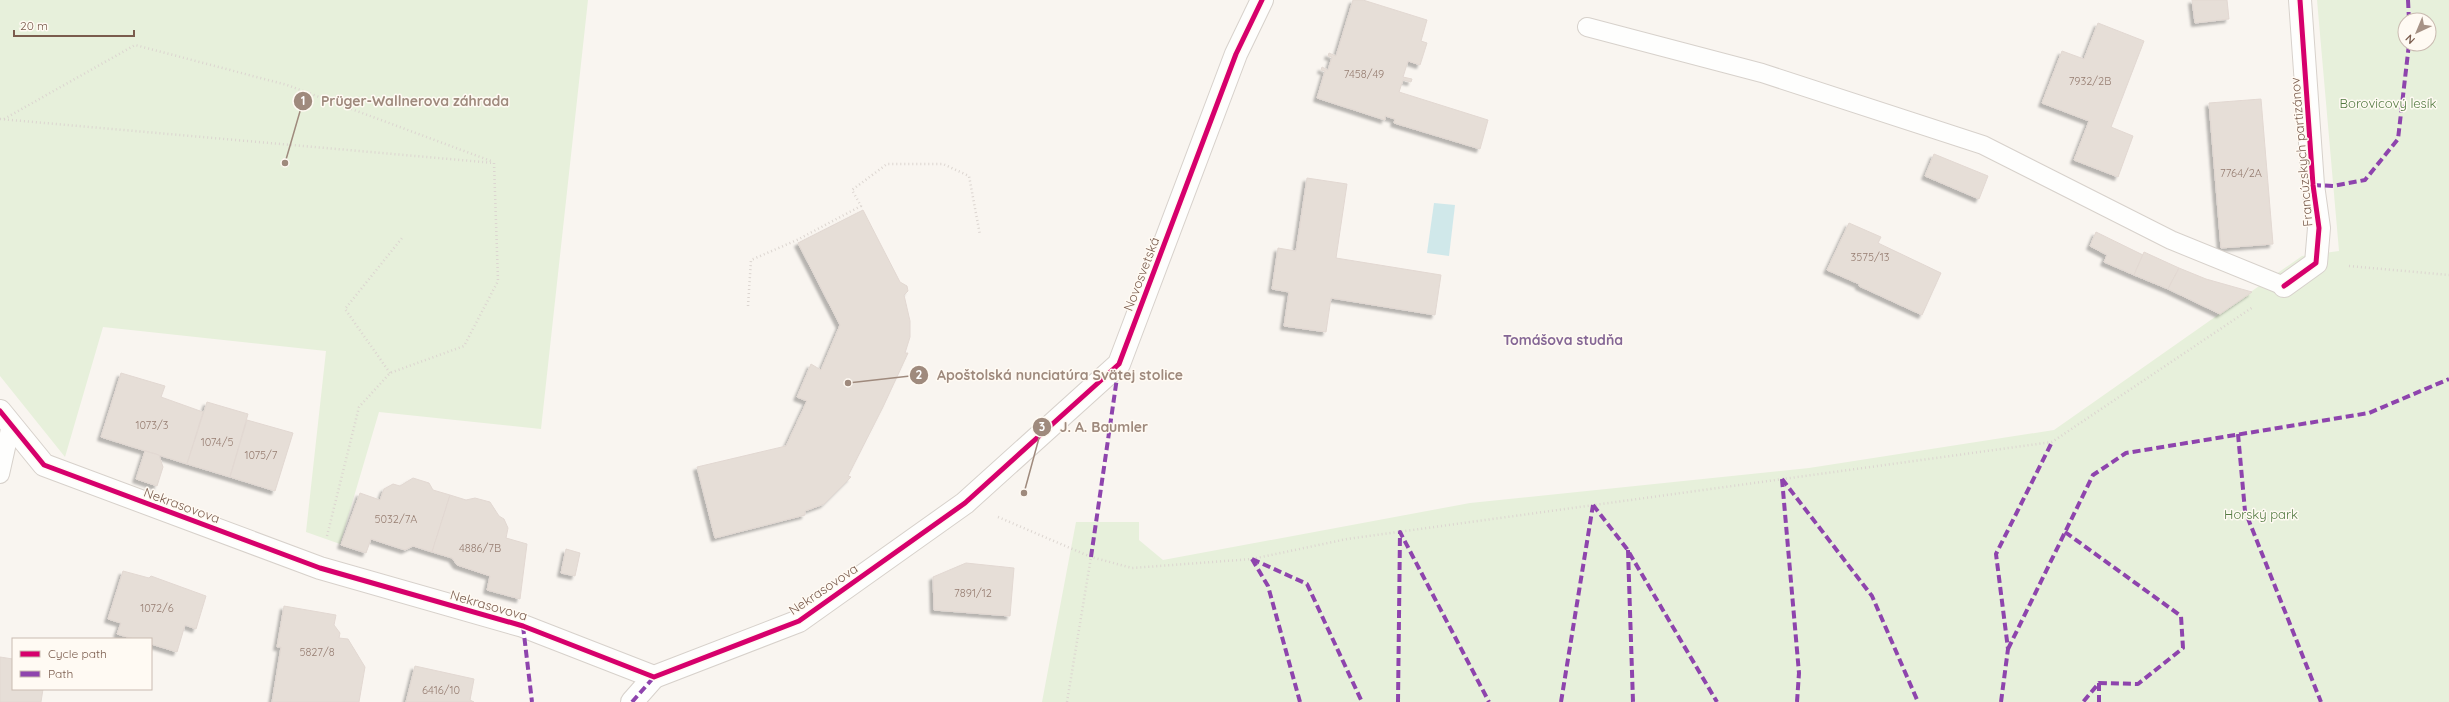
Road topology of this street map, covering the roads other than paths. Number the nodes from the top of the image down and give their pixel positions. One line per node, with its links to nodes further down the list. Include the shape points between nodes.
1 (1262, 0): 7 (street, Novosvetská, via 1236,54 1119,364)
2 (2300, 0): 4 (street, Francúzskych partizánov, via 2313,185 2319,228 2316,263)
3 (1587, 27): 4 (lane, via 1762,73 1983,145 2171,240)
4 (2284, 286)
5 (6, 418): 6 (lane); 8 (street, Nekrasovova, via 44,465 320,568 523,626)
6 (0, 474)
7 (964, 503): 8 (street, Nekrasovova, via 799,621)
8 (654, 677): 9 (street)
9 (632, 702)

